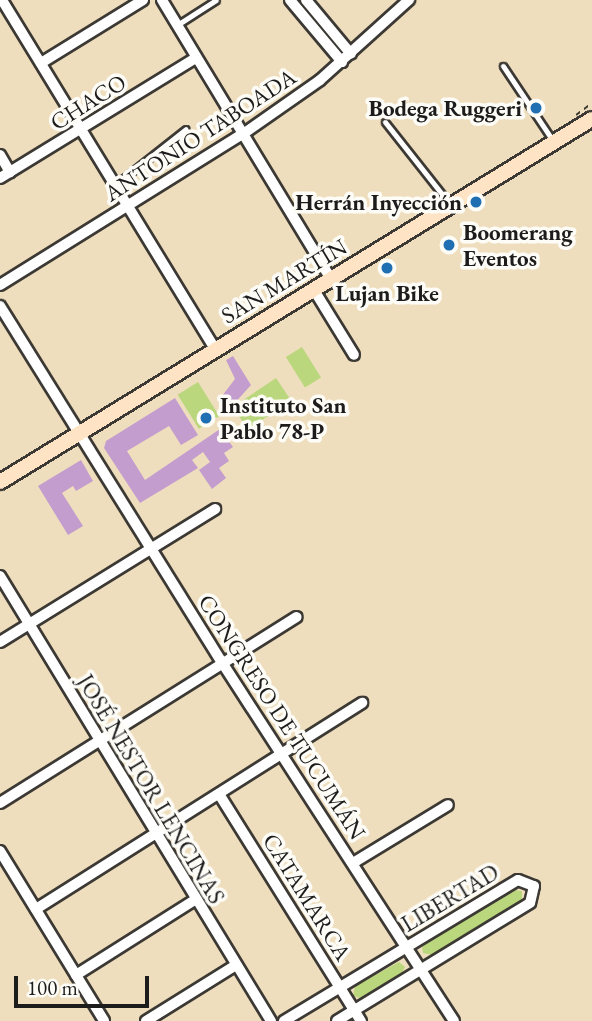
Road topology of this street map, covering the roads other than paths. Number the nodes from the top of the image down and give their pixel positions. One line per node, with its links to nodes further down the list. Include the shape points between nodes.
1 (2, 0): 12 (street)
2 (143, 0): 12 (street)
3 (162, 0): 8 (street)
4 (215, 0): 8 (lane)
5 (305, 0): 7 (street); 9 (street)
6 (409, 0): 9 (street, ANTONIO TABOADA)
7 (293, 4): 11 (street)
8 (177, 25): 10 (street)
9 (351, 54): 11 (street, ANTONIO TABOADA)
10 (196, 58): 16 (street, CHACO); 18 (street)
11 (342, 62): 18 (street, ANTONIO TABOADA)
12 (41, 63): 16 (street)
13 (503, 66): 19 (lane)
14 (592, 119): 19 (main road, SAN MARTÍN)
15 (385, 122): 25 (lane)
16 (81, 129): 21 (street, CHACO); 23 (street)
17 (186, 129): 23 (lane)
18 (243, 134): 24 (street, ANTONIO TABOADA); 26 (street)
19 (555, 143): 25 (main road, SAN MARTÍN)
20 (0, 155): 21 (street)
21 (10, 172): 22 (street, CHACO)
22 (0, 178)
23 (115, 185): 24 (street)
24 (128, 206): 27 (street, ANTONIO TABOADA); 30 (street)
25 (451, 206): 26 (main road, SAN MARTÍN)
26 (331, 279): 28 (main road, SAN MARTÍN)
27 (0, 285)
28 (314, 290): 30 (main road, SAN MARTÍN); 31 (street)
29 (0, 306): 32 (street, CONGRESO DE TUCUMÁN)
30 (216, 350): 32 (main road, SAN MARTÍN)
31 (354, 355)
32 (79, 434): 33 (main road, SAN MARTÍN); 35 (street, CONGRESO DE TUCUMÁN)
33 (0, 482)
34 (215, 509): 35 (street)
35 (150, 549): 38 (street); 40 (street, CONGRESO DE TUCUMÁN)
36 (0, 576): 38 (street, JOSÉ NESTOR LENCINAS)
37 (296, 617): 40 (street)
38 (30, 624): 39 (street); 42 (street, JOSÉ NESTOR LENCINAS)
39 (0, 642)
40 (223, 664): 42 (street); 43 (street, CONGRESO DE TUCUMÁN)
41 (362, 704): 43 (street)
42 (99, 742): 45 (street); 47 (street, JOSÉ NESTOR LENCINAS)
43 (282, 754): 44 (street); 49 (street, CONGRESO DE TUCUMÁN)
44 (219, 794): 47 (street); 56 (street, CATAMARCA)
45 (0, 803)
46 (448, 805): 49 (street)
47 (157, 835): 50 (street, JOSÉ NESTOR LENCINAS); 51 (street)
48 (0, 850): 51 (street)
49 (354, 863): 52 (street, CONGRESO DE TUCUMÁN)
50 (196, 900): 53 (street, JOSÉ NESTOR LENCINAS); 55 (street)
51 (36, 909): 55 (street)
52 (407, 947): 54 (street, CONGRESO DE TUCUMÁN); 54 (street, LIBERTAD, via 519,880 534,886 530,903); 56 (street, LIBERTAD)
53 (236, 965): 59 (street); 60 (street, JOSÉ NESTOR LENCINAS)
54 (421, 969): 57 (street, LIBERTAD); 64 (street, CONGRESO DE TUCUMÁN)
55 (76, 975): 58 (street)
56 (341, 987): 57 (street, CATAMARCA); 61 (street, LIBERTAD)
57 (355, 1010): 62 (street, LIBERTAD); 63 (street, CATAMARCA)
58 (104, 1021)
59 (146, 1021)
60 (271, 1021)
61 (284, 1021)
62 (337, 1021)
63 (361, 1021)
64 (454, 1021)

